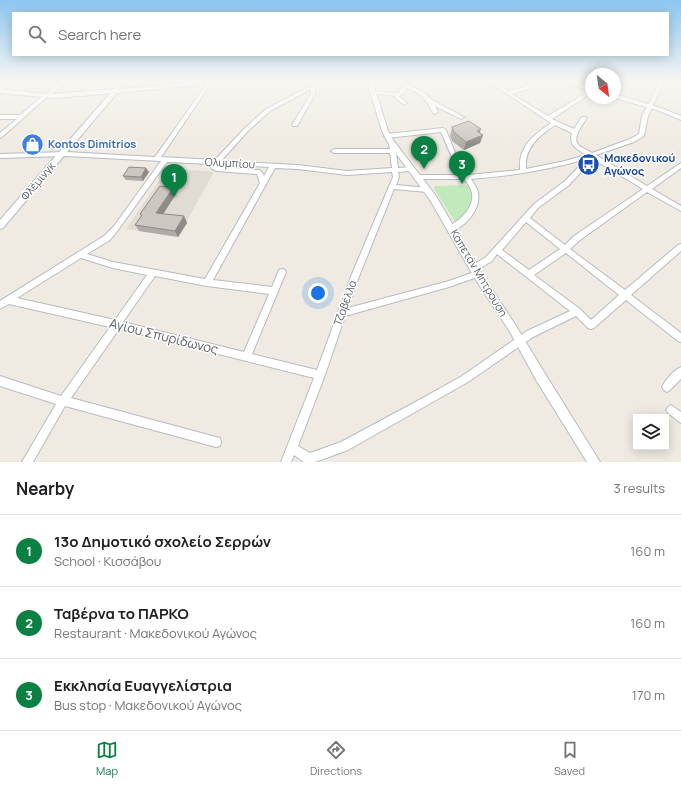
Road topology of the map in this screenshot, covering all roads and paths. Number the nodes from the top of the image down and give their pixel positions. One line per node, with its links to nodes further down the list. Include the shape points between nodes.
1 (37, 104): 15 (street)
2 (104, 104): 27 (main road, Φλέμινγκ)
3 (194, 104): 30 (street)
4 (281, 104): 32 (street, via 268,110)
5 (307, 104): 21 (street)
6 (377, 104): 24 (street, Καπετάν Μητρούση)
7 (432, 104): 13 (street)
8 (435, 104): 16 (street)
9 (525, 104): 19 (street)
10 (571, 104): 19 (street)
11 (641, 104): 12 (main road)
12 (650, 106): 18 (main road); 29 (street, via 641,136)
13 (435, 112)
14 (0, 117): 15 (street)
15 (22, 117): 23 (street)
16 (462, 118)
17 (584, 118): 22 (street)
18 (681, 118)
19 (548, 119): 20 (street)
20 (555, 123): 22 (street); 37 (street, via 527,147 522,157)
21 (295, 125)
22 (575, 132): 29 (street, via 575,144)
23 (0, 136)
24 (387, 136): 25 (street, Καπετάν Μητρούση); 39 (street, via 443,130)
25 (393, 148): 26 (street); 35 (street, Καπετάν Μητρούση); 36 (street, Τζαβέλλα)
26 (334, 151)
27 (61, 154): 28 (street, Ολυμπίου); 30 (street, Ολυμπίου); 46 (main road, Φλέμινγκ)
28 (0, 156)
29 (592, 156): 37 (street); 42 (street); 45 (street, via 567,183 543,200)
30 (158, 159): 31 (street, Ολυμπίου)
31 (166, 159): 32 (street, Ολυμπίου); 51 (street, via 113,232)
32 (216, 162): 34 (street, Ολυμπίου); 40 (street, via 214,168 259,172)
33 (681, 165): 42 (street)
34 (273, 166): 36 (street, Ολυμπίου, via 347,173); 40 (street)
35 (410, 169): 36 (street, Ολυμπίου); 38 (street, Καπετάν Μητρούση)
36 (396, 170): 41 (street, Τζαβέλλα)
37 (523, 171): 39 (street)
38 (418, 177): 39 (street); 43 (street, Καπετάν Μητρούση)
39 (465, 178): 47 (street, via 474,189 474,202 466,217)
40 (263, 183): 56 (street)
41 (392, 187): 43 (street); 62 (street, Τζαβέλλα)
42 (647, 189): 44 (street); 49 (street)
43 (427, 190): 47 (street, Καπετάν Μητρούση)
44 (681, 209)
45 (525, 218): 49 (street); 50 (street)
46 (0, 226)
47 (452, 228): 52 (street, Καπετάν Μητρούση)
48 (681, 247): 58 (street)
49 (565, 248): 55 (street); 58 (street)
50 (497, 250): 52 (street); 55 (street)
51 (81, 255): 54 (street); 59 (street)
52 (476, 271): 62 (street, via 449,284); 65 (street, Καπετάν Μητρούση)
53 (282, 272): 57 (street)
54 (152, 273): 56 (street); 63 (street)
55 (529, 274): 61 (street)
56 (207, 283): 57 (street)
57 (274, 291): 66 (street)
58 (625, 295): 61 (street, via 591,325); 64 (street)
59 (8, 300): 60 (street); 63 (street, Αγίου Σπυρίδωνος)
60 (0, 305)
61 (577, 312): 65 (street)
62 (342, 313): 68 (street, Τζαβέλλα)
63 (116, 324): 66 (street, Αγίου Σπυρίδωνος); 71 (street)
64 (681, 338)
65 (519, 341): 76 (street, via 424,402 344,446); 79 (street, Καπετάν Μητρούση)
66 (247, 356): 68 (street, Αγίου Σπυρίδωνος)
67 (681, 372): 70 (street)
68 (320, 374): 75 (street, Τζαβέλλα)
69 (0, 380): 71 (street)
70 (667, 387)
71 (63, 401): 74 (street); 77 (street)
72 (671, 410): 73 (street)
73 (681, 418)
74 (216, 442)
75 (292, 448): 76 (street); 78 (street, Τζαβέλλα)
76 (309, 461)
77 (27, 462)
78 (286, 462)
79 (594, 462)

